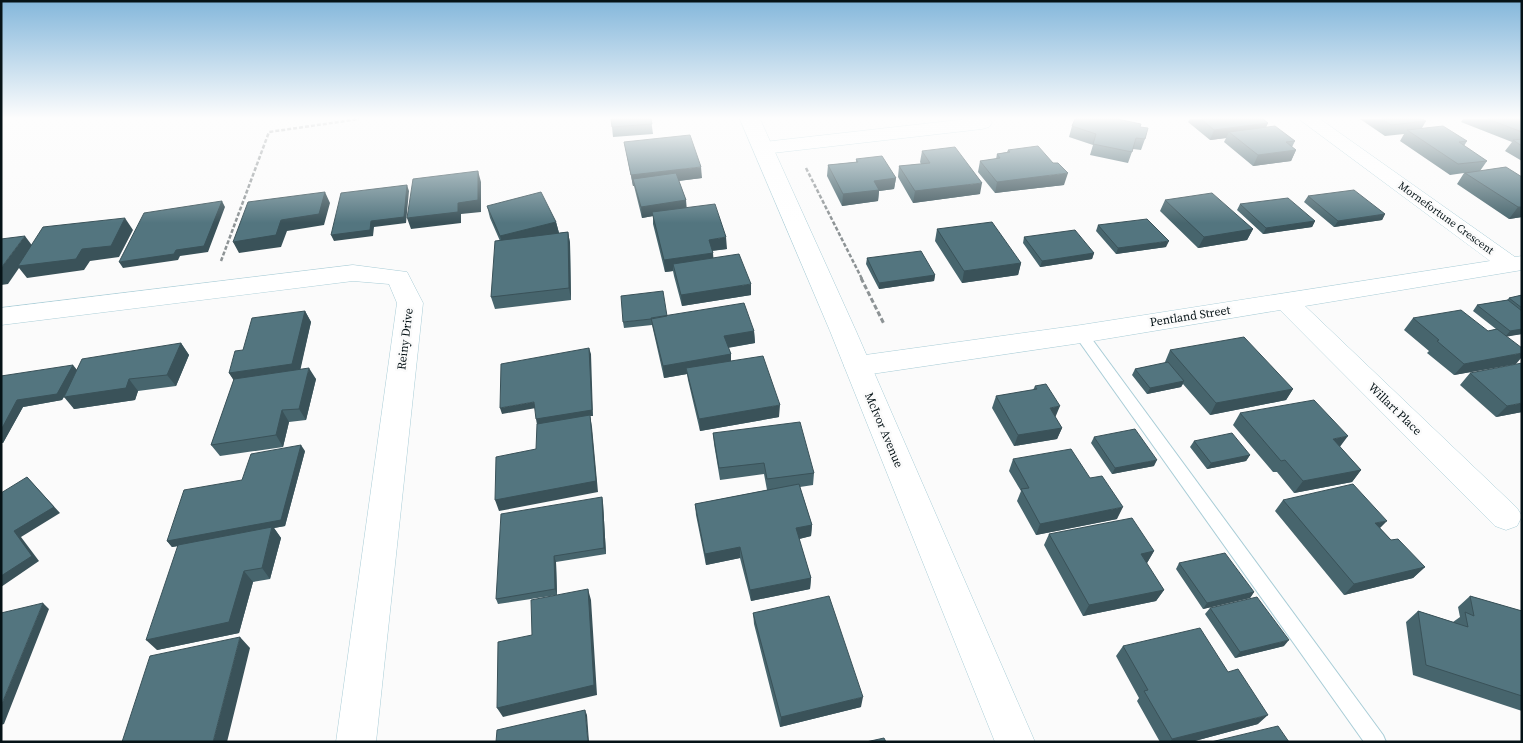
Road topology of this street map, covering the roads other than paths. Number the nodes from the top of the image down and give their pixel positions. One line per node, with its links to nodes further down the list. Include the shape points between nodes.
1 (766, 154): 7 (street, McIvor Avenue)
2 (1358, 154): 3 (street, Mornefortune Crescent)
3 (1516, 264): 4 (street, Pentland Street)
4 (1284, 300): 6 (street, Pentland Street); 8 (street, Willart Place)
5 (1, 317): 9 (street, Reiny Drive, via 353,273 398,277 410,303)
6 (1080, 334): 7 (street, Pentland Street); 11 (lane)
7 (858, 366): 10 (street, McIvor Avenue)
8 (1506, 517)
9 (356, 742)
10 (1015, 742)
11 (1376, 742)

